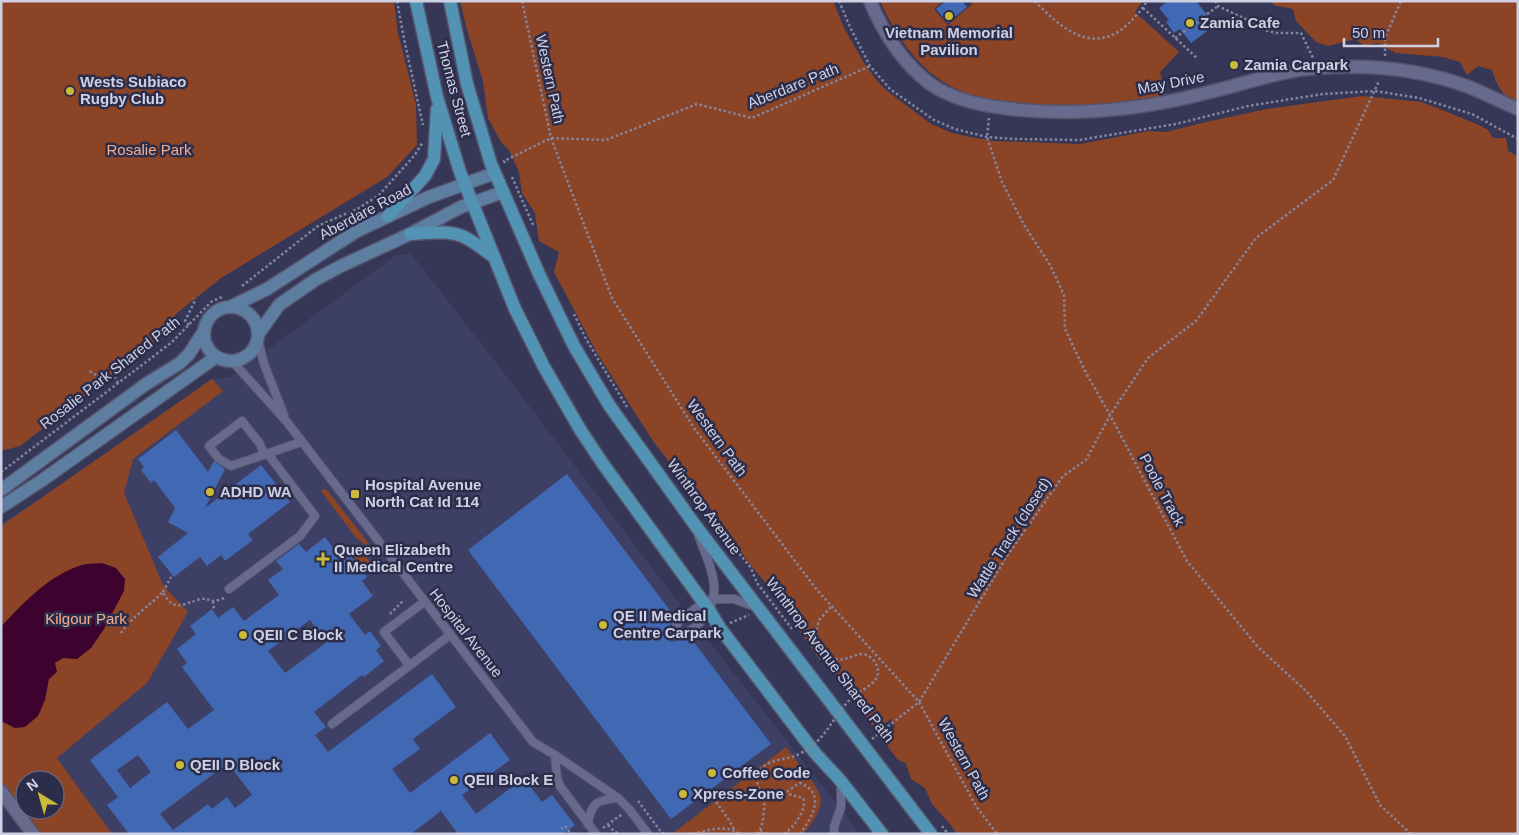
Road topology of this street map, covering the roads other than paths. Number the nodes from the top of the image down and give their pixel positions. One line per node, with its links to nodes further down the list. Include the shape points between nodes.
1 (416, 1): 4 (main road, Thomas Street)
2 (450, 1): 6 (main road, Thomas Street, via 467,84)
3 (870, 1): 5 (street, May Drive, via 897,50 930,83 967,101 990,106 1037,113 1099,111 1155,105 1315,68 1365,67 1431,76 1469,87)
4 (437, 97): 7 (main road, Thomas Street); 10 (main road, via 434,158 425,176)
5 (1518, 109)
6 (495, 172): 7 (main road, Aberdare Road); 8 (main road, Winthrop Avenue)
7 (465, 184): 9 (main road); 10 (main road, Aberdare Road)
8 (503, 192): 9 (main road); 23 (main road, Winthrop Avenue, via 574,346 609,405)
9 (472, 203): 11 (main road); 12 (main road)
10 (388, 216): 13 (main road, Aberdare Road, via 350,236 267,289)
11 (410, 234): 12 (main road, via 456,234); 15 (main road, via 341,266 295,293 279,305)
12 (494, 257): 26 (main road, via 540,359 581,431)
13 (229, 301): 14 (main road, via 210,317); 15 (main road, via 247,312 257,325)
14 (204, 331): 16 (main road, via 206,346); 21 (main road, via 180,363 146,384)
15 (258, 336): 17 (main road, via 250,355); 18 (lane, Hospital Avenue, via 264,364)
16 (216, 357): 17 (main road); 22 (main road)
17 (233, 362): 18 (lane, Hospital Avenue)
18 (287, 422): 19 (lane, Hospital Avenue)
19 (301, 442): 20 (lane); 25 (lane, Hospital Avenue)
20 (266, 454): 20 (lane, via 231,466 218,459 209,446 242,421); 24 (lane, via 315,516 300,536)
21 (1, 490)
22 (1, 507)
23 (695, 525): 26 (lane, via 713,578); 27 (main road, Winthrop Avenue)
24 (229, 589)
25 (424, 602): 30 (lane, Hospital Avenue); 31 (lane, via 384,632)
26 (708, 604): 27 (lane, via 734,599); 28 (lane); 28 (lane, via 679,621 670,636 688,632); 29 (main road)
27 (754, 611): 43 (main road, Winthrop Avenue)
28 (701, 623): 29 (lane)
29 (724, 626): 34 (main road, via 815,753)
30 (450, 635): 31 (lane); 33 (lane, Hospital Avenue, via 533,742)
31 (409, 665): 32 (lane)
32 (332, 724)
33 (555, 755): 36 (lane, Hospital Avenue); 37 (lane, via 560,786)
34 (840, 780): 41 (lane, via 841,807); 42 (main road)
35 (1, 791): 39 (street)
36 (618, 798): 37 (lane, via 595,803); 40 (lane, Hospital Avenue)
37 (588, 824): 38 (lane)
38 (599, 832)
39 (33, 834)
40 (648, 834)
41 (834, 834)
42 (882, 834)
43 (931, 834)

